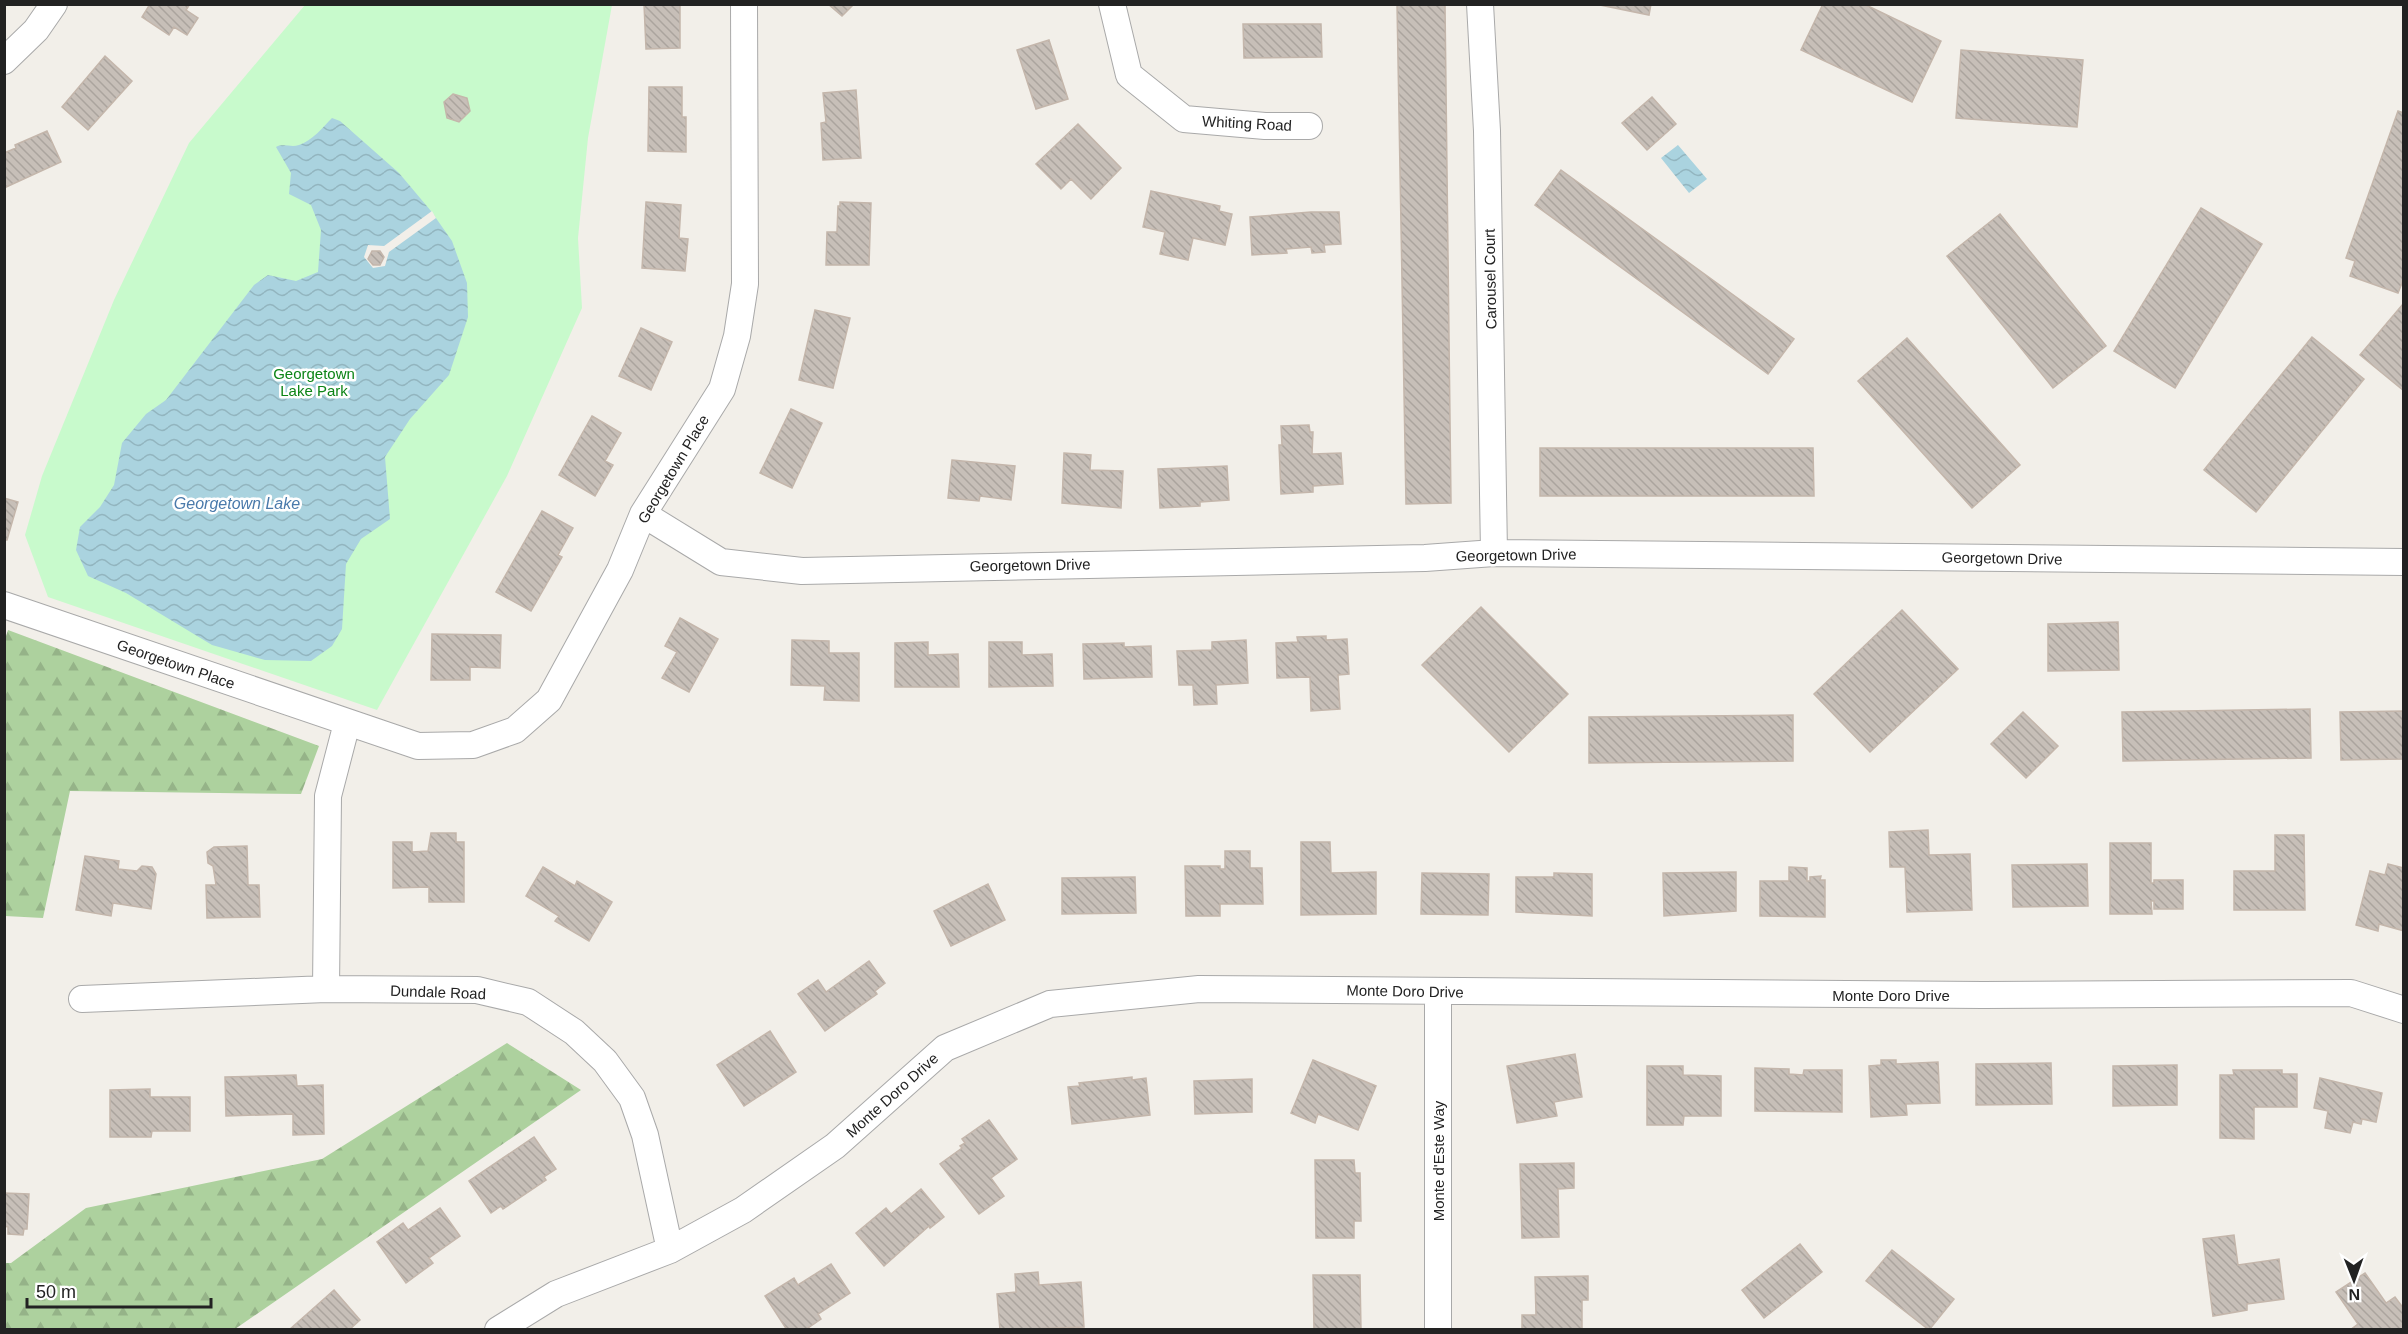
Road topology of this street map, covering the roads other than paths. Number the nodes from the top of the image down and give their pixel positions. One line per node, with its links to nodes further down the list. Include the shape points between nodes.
1 (54, 4): 5 (street, via 36,30)
2 (744, 4): 7 (street, Georgetown Place, via 745,284 737,336 722,389)
3 (1112, 4): 6 (street, Whiting Road, via 1129,75 1184,120)
4 (1480, 4): 8 (street, Carousel Court, via 1487,131)
5 (4, 61)
6 (1309, 126)
7 (643, 514): 8 (street, Georgetown Drive, via 721,562 802,570 1425,558); 11 (street, Georgetown Place, via 620,570 549,700 515,729 472,746 418,746)
8 (1494, 553): 9 (street, Georgetown Drive)
9 (2403, 562)
10 (4, 605): 11 (street, Georgetown Place)
11 (347, 723): 12 (street, via 328,796)
12 (326, 989): 14 (street, Dundale Road); 16 (street, Dundale Road, via 477,990 528,1002 574,1032 605,1061 632,1098 645,1135)
13 (1438, 992): 15 (street, Monte Doro Drive, via 2351,993); 16 (street, Monte Doro Drive, via 1199,989 1050,1004 945,1048 835,1146 743,1210); 18 (street, Monte d'Este Way)
14 (82, 999)
15 (2403, 1010)
16 (670, 1250): 17 (street, Monte Doro Drive, via 556,1294)
17 (498, 1329)
18 (1438, 1329)

